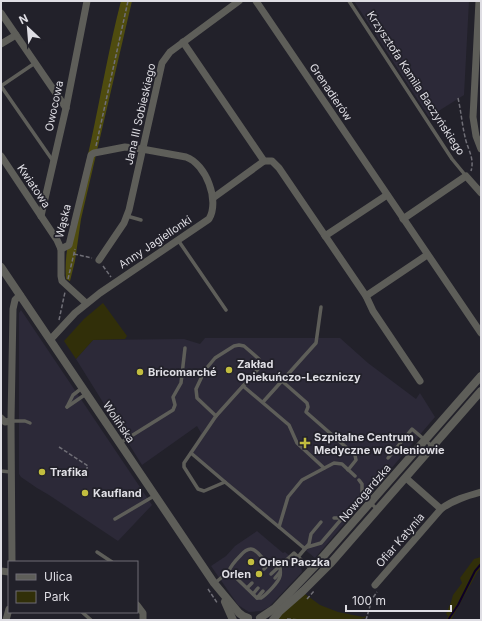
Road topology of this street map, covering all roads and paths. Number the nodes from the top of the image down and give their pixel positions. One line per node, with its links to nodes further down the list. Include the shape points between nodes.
1 (87, 1): 12 (street, Owocowa)
2 (240, 1): 8 (street, Jana III Sobieskiego)
3 (256, 1): 20 (street, Grenadierów)
4 (349, 1): 18 (lane, Krzysztofa Kamila Baczyńskiego, via 452,159)
5 (479, 1): 14 (street, via 473,117)
6 (1, 13): 7 (street)
7 (16, 35): 9 (street); 10 (street)
8 (183, 42): 13 (street, Jana III Sobieskiego, via 170,52 162,63); 16 (street)
9 (1, 44)
10 (35, 63): 12 (street); 17 (lane, via 1,86)
11 (458, 98): 18 (path, via 465,139 473,164 472,170)
12 (66, 108): 17 (street, Owocowa)
13 (142, 148): 21 (street, via 194,161 208,182); 23 (street, Jana III Sobieskiego); 28 (street, Wąska, via 125,147 91,155 69,245)
14 (481, 150)
15 (1, 156): 22 (street, Kwiatowa)
16 (264, 161): 21 (street); 26 (street, via 276,163)
17 (53, 162): 22 (street, Owocowa)
18 (466, 176): 19 (street, Krzysztofa Kamila Baczyńskiego); 24 (street)
19 (481, 193)
20 (387, 195): 24 (street, Grenadierów); 26 (street)
21 (213, 198): 27 (street, Anny Jagiellonki, via 209,219)
22 (40, 216): 28 (street, Kwiatowa)
23 (127, 216): 25 (lane); 30 (street, Jana III Sobieskiego)
24 (403, 218): 29 (street, Grenadierów)
25 (141, 220)
26 (325, 236): 33 (street)
27 (178, 240): 34 (street, Anny Jagiellonki); 36 (lane)
28 (61, 250): 34 (street, Wąska, via 62,282)
29 (427, 255): 33 (street); 37 (street, Grenadierów)
30 (99, 260)
31 (1, 267): 32 (street, Wolińska)
32 (20, 295): 38 (street, Wolińska); 51 (street, via 14,300 13,309)
33 (366, 296): 44 (street, via 373,311)
34 (86, 303): 38 (street, Anny Jagiellonki)
35 (321, 307): 42 (lane, via 316,343)
36 (226, 310)
37 (481, 333)
38 (50, 340): 46 (street, Wolińska)
39 (185, 348): 54 (lane, via 183,377 173,397 173,410)
40 (481, 376): 53 (street, Nowogardzka)
41 (313, 378): 43 (path)
42 (282, 381): 48 (lane); 61 (lane, via 307,403 306,412 356,455 356,460)
43 (314, 381)
44 (420, 381)
45 (243, 386): 48 (lane); 49 (lane); 49 (lane, via 260,364 259,359 240,345 215,358 205,370 196,389 197,398)
46 (84, 391): 46 (lane, via 73,395 67,407); 54 (street, Wolińska)
47 (481, 391): 56 (street, Nowogardzka)
48 (264, 402): 59 (lane, via 289,425 297,443)
49 (216, 416): 57 (lane)
50 (1, 418): 51 (street, via 5,422)
51 (11, 421): 52 (lane); 63 (street)
52 (30, 423)
53 (425, 440): 56 (lane); 58 (lane, via 412,429); 71 (street, Nowogardzka)
54 (120, 443): 69 (street, Wolińska)
55 (59, 447): 60 (path, via 88,466)
56 (432, 447): 65 (street, Nowogardzka)
57 (191, 453): 67 (lane); 67 (lane, via 184,467 198,489 204,491)
58 (388, 458)
59 (324, 468): 61 (lane, via 334,463 342,464); 78 (lane, via 302,480 288,497)
60 (86, 470)
61 (348, 470): 64 (lane)
62 (1, 471): 63 (lane)
63 (11, 472): 82 (street)
64 (355, 476)
65 (406, 478): 72 (street, Nowogardzka); 73 (street)
66 (359, 480): 70 (lane, via 362,484)
67 (225, 482): 78 (lane)
68 (481, 492): 73 (street, Ofiar Katynia)
69 (155, 495): 76 (lane); 94 (street, Wolińska)
70 (362, 495): 71 (lane); 75 (lane)
71 (371, 503): 72 (lane); 87 (street, Nowogardzka)
72 (378, 509): 108 (street, Nowogardzka, via 330,564)
73 (441, 509): 93 (street, Ofiar Katynia)
74 (334, 518): 75 (lane)
75 (342, 518): 79 (lane, via 321,543)
76 (115, 519)
77 (322, 522): 79 (lane, via 311,534)
78 (279, 527): 79 (lane)
79 (304, 548): 81 (lane)
80 (96, 552): 83 (lane)
81 (298, 557): 85 (lane, via 294,554); 87 (lane)
82 (12, 561)
83 (110, 561)
84 (269, 564): 85 (lane); 86 (lane); 88 (lane, via 254,550 249,549 244,550)
85 (280, 566): 89 (lane); 90 (lane)
86 (264, 569)
87 (312, 570): 103 (street, Nowogardzka)
88 (229, 571): 94 (lane); 95 (lane)
89 (280, 572): 91 (lane); 99 (lane, via 278,580 267,594)
90 (270, 574)
91 (275, 578)
92 (252, 582): 95 (lane)
93 (376, 585): 110 (path, via 379,589 372,600)
94 (216, 586): 102 (street, Wolińska); 107 (street, Wolińska)
95 (247, 588): 98 (lane)
96 (258, 588): 98 (lane)
97 (262, 591): 99 (lane)
98 (253, 594): 99 (lane)
99 (257, 598)
100 (138, 606): 106 (street, via 143,613)
101 (83, 613): 105 (lane)
102 (245, 619): 103 (street)
103 (262, 619)
104 (287, 619): 109 (path)
105 (91, 620)
106 (143, 620)
107 (233, 620)
108 (273, 620)
109 (298, 620)
110 (366, 620)

